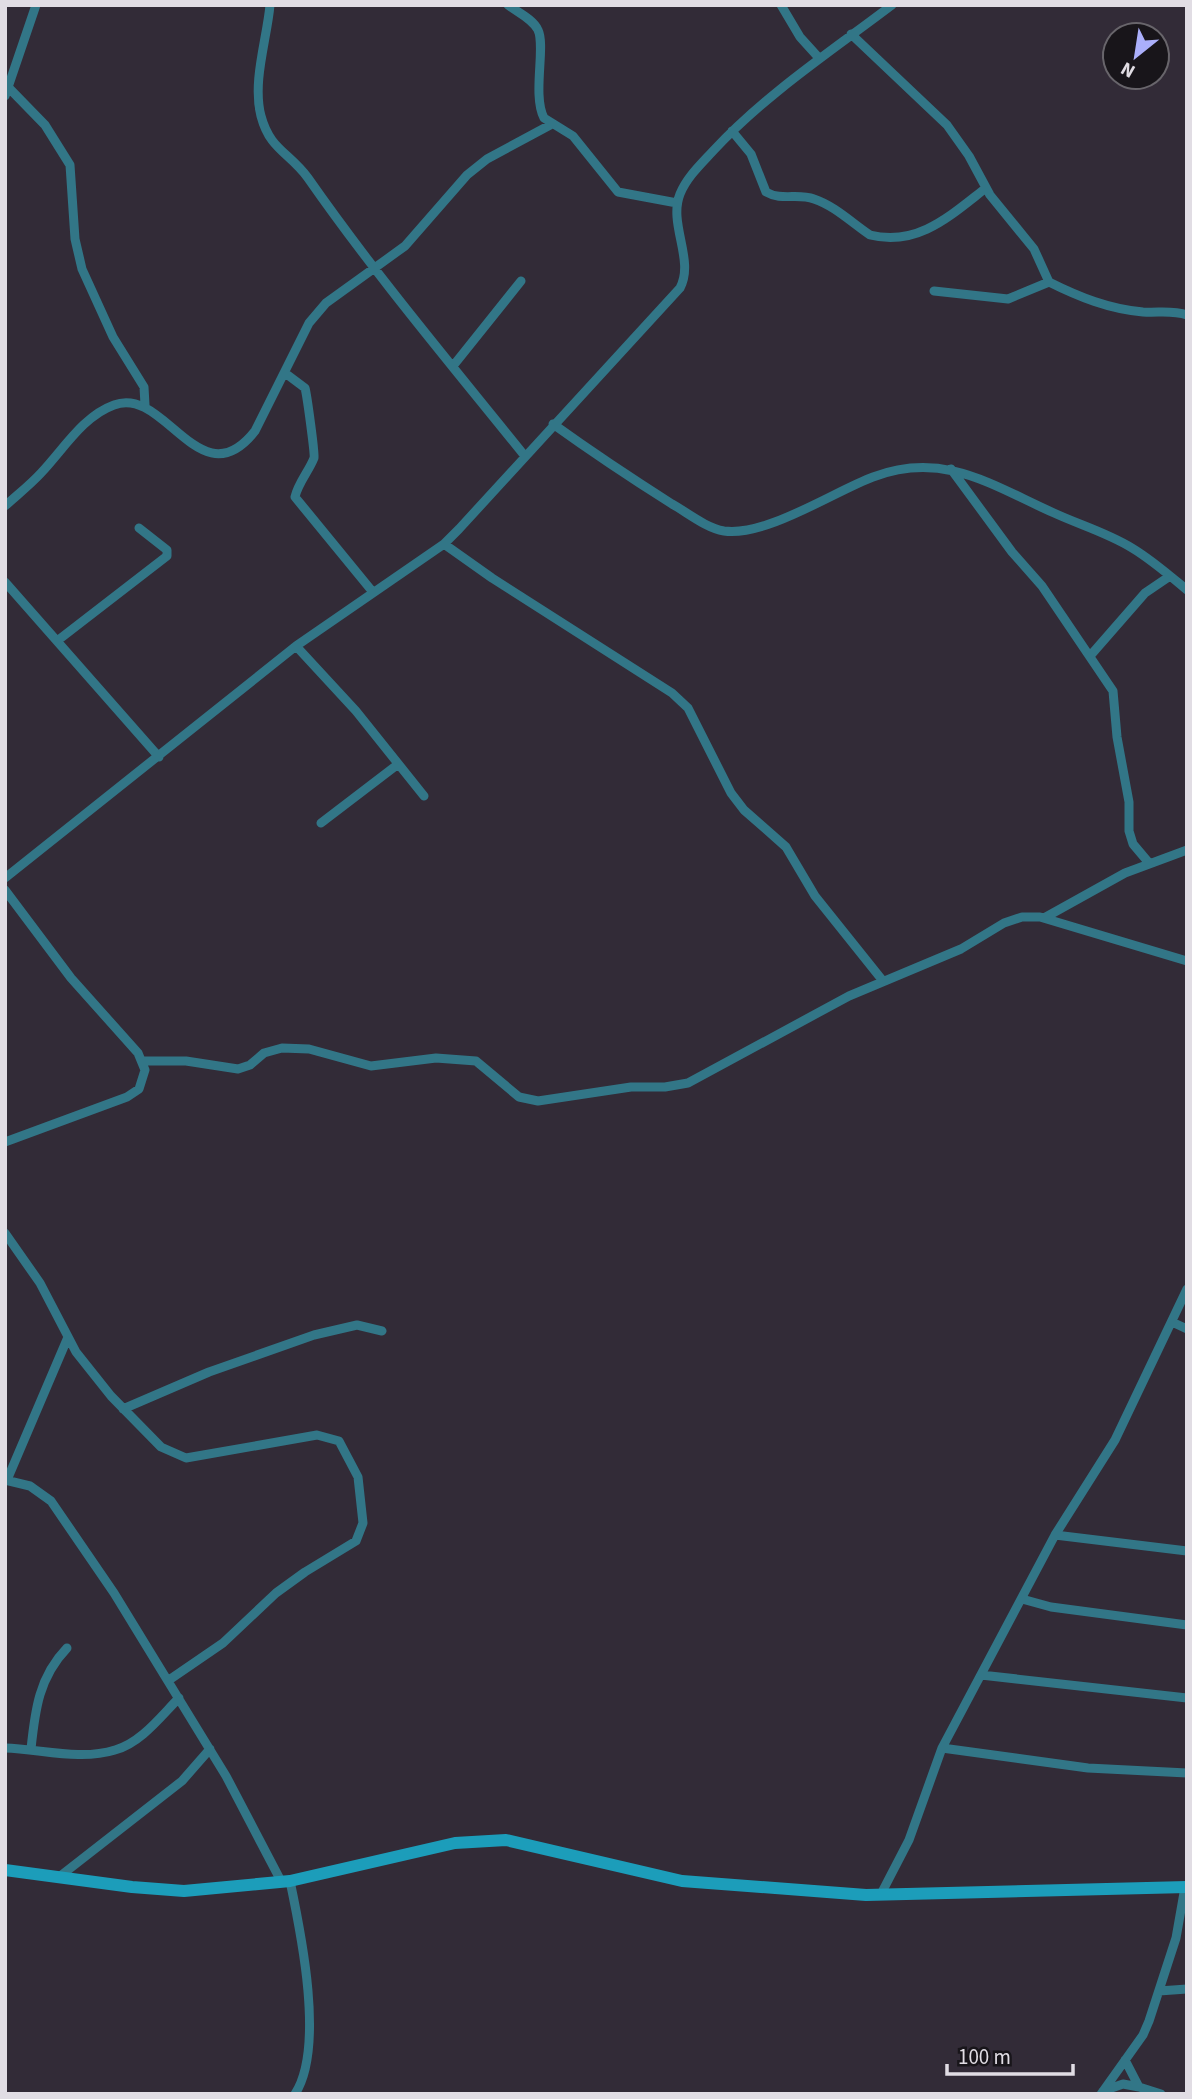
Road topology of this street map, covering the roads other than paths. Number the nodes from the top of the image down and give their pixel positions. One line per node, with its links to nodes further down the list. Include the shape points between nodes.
1 (36, 5): 8 (street)
2 (270, 5): 13 (street, via 259,90 268,139 305,175)
3 (508, 5): 9 (street, via 537,26 540,34 541,115)
4 (781, 5): 7 (street)
5 (892, 5): 6 (street)
6 (851, 34): 7 (street); 11 (street, via 947,125)
7 (819, 58): 10 (street)
8 (7, 92): 20 (street, via 45,125 71,165 75,239 82,269 113,337 144,387)
9 (552, 124): 12 (street, via 583,146 618,192); 13 (street, via 467,175 411,240)
10 (732, 131): 11 (street, via 751,154 766,192 815,199 870,235 925,232); 12 (street, via 691,175)
11 (986, 188): 15 (street, via 1034,249)
12 (677, 203): 21 (street, via 685,279 680,288)
13 (376, 269): 18 (street); 19 (street, via 326,303 309,323)
14 (521, 281): 18 (street)
15 (1049, 282): 16 (street, via 1008,299); 17 (street, via 1090,301 1126,310)
16 (934, 291)
17 (1187, 315)
18 (453, 366): 22 (street)
19 (285, 373): 20 (street, via 255,432 245,444 227,453 205,451 183,439); 30 (street, via 305,388 316,454 295,497)
20 (145, 405): 24 (street, via 116,403 99,412)
21 (553, 424): 22 (street); 23 (street, via 703,523 725,531 751,528 807,510 873,477 926,468)
22 (524, 455): 26 (street)
23 (951, 469): 27 (street, via 997,484 1131,547); 33 (street)
24 (5, 506)
25 (139, 528): 31 (street, via 167,550 167,556)
26 (444, 544): 30 (street); 44 (street, via 672,693 688,708 731,793 786,847 815,896)
27 (1170, 576): 29 (street); 33 (street, via 1145,593)
28 (5, 582): 31 (street)
29 (1187, 590)
30 (372, 591): 32 (street)
31 (57, 641): 34 (street)
32 (296, 646): 34 (street); 35 (street, via 356,711)
33 (1090, 656): 39 (street, via 1113,691 1129,831)
34 (159, 757): 40 (street)
35 (397, 765): 36 (street); 37 (street)
36 (424, 796)
37 (321, 823)
38 (1187, 850): 39 (street)
39 (1149, 863): 42 (street)
40 (5, 878)
41 (5, 890): 45 (street, via 36,934)
42 (1044, 918): 43 (street); 44 (street, via 1022,917 1004,923 961,948)
43 (1187, 961)
44 (883, 981): 45 (street, via 688,1083 553,1100 519,1097 476,1061 436,1058 371,1066 309,1049 282,1048 238,1069)
45 (143, 1060): 46 (street, via 143,1081 127,1097)
46 (5, 1142)
47 (5, 1233): 52 (street, via 40,1283)
48 (1187, 1289): 49 (street)
49 (1172, 1322): 50 (street); 55 (street, via 1115,1440)
50 (1187, 1329)
51 (382, 1331): 53 (street, via 358,1325 314,1335)
52 (68, 1337): 53 (street); 54 (street)
53 (123, 1409): 61 (street, via 161,1447 186,1458 317,1435 329,1437 348,1454 358,1477 363,1523 356,1541 276,1593 223,1643)
54 (6, 1480): 61 (street, via 30,1486 51,1501)
55 (1055, 1535): 56 (street); 57 (street)
56 (1187, 1551)
57 (1022, 1599): 58 (street); 60 (street)
58 (1187, 1625)
59 (67, 1648): 66 (street, via 55,1659 38,1693)
60 (981, 1675): 63 (street); 65 (street)
61 (169, 1680): 62 (street)
62 (179, 1698): 66 (street, via 137,1738 116,1750 77,1754); 67 (street)
63 (1187, 1698)
64 (5, 1748): 66 (street)
65 (942, 1748): 68 (street, via 1088,1769); 73 (street, via 909,1840)
66 (31, 1749)
67 (210, 1749): 70 (street, via 182,1781); 71 (street)
68 (1187, 1773)
69 (5, 1870): 70 (main road)
70 (59, 1877): 71 (main road, via 184,1891)
71 (285, 1881): 73 (main road, via 455,1843 506,1840 682,1881); 79 (street, via 305,1950 309,2058)
72 (1186, 1887): 73 (main road); 75 (street)
73 (881, 1894)
74 (1187, 1989): 75 (street)
75 (1159, 1991): 76 (street, via 1143,2035)
76 (1125, 2060): 77 (street); 78 (street)
77 (1139, 2087): 78 (street, via 1123,2084); 80 (street)
78 (1101, 2093)
79 (295, 2094)
80 (1161, 2094)

